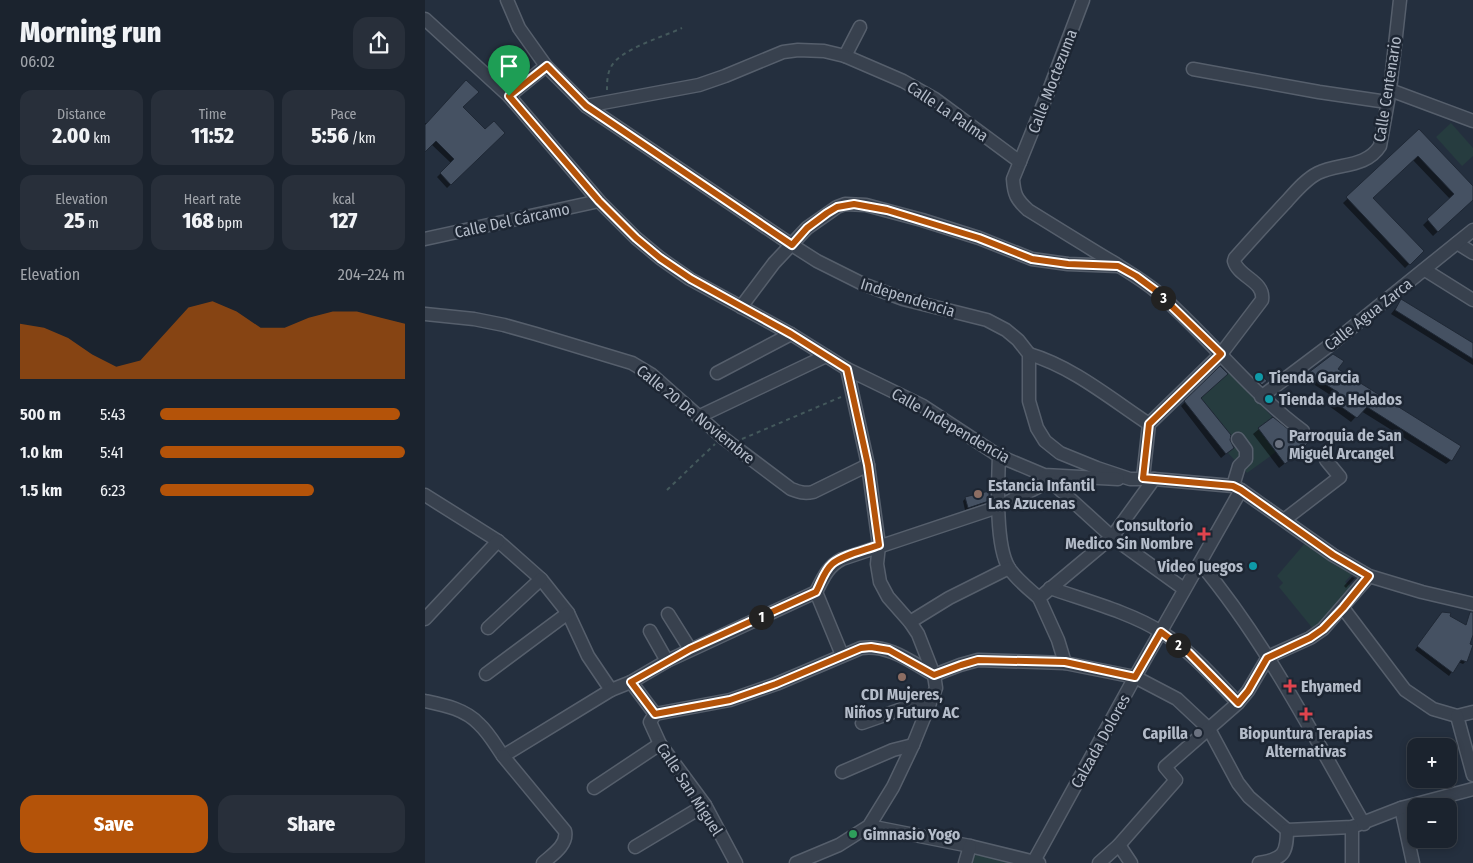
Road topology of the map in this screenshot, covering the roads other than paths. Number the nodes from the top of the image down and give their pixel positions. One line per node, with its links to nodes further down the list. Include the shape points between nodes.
1 (507, 0): 7 (street, Independencia, via 519,28)
2 (1083, 0): 13 (street, Calle Moctezuma)
3 (1399, 0): 10 (street, Calle Centenario)
4 (425, 19): 9 (street, Calle Independencia)
5 (860, 27): 6 (street)
6 (845, 56): 11 (street, Calle La Palma, via 824,51 783,52 699,85); 13 (street, Calle La Palma, via 903,80 935,99)
7 (547, 66): 9 (street); 11 (street, Independencia)
8 (1193, 69): 10 (street, via 1319,92)
9 (509, 96): 14 (street, Calle Independencia)
10 (1389, 96): 12 (street); 27 (street, Calle Centenario, via 1380,146 1375,153 1360,162 1313,176 1235,258 1236,267 1257,285 1262,300)
11 (586, 106): 18 (street, Independencia)
12 (1473, 121)
13 (1020, 162): 20 (street, via 1013,178 1014,192 1020,203)
14 (599, 201): 16 (street, Calle Del Cárcamo); 23 (street, Calle Independencia, via 660,258)
15 (1473, 230): 17 (street, Calle Agua Zarca)
16 (425, 239)
17 (1457, 243): 19 (street); 21 (street, Calle Agua Zarca)
18 (792, 245): 20 (street, via 827,213 837,207 854,204 887,210 960,232 1032,259); 23 (street); 26 (street, Independencia, via 863,284 903,299 987,320 1006,330)
19 (1473, 253)
20 (1118, 266): 27 (street, via 1155,290)
21 (1425, 270): 22 (street); 31 (street, Calle Agua Zarca)
22 (1473, 300)
23 (741, 307): 25 (street, Calle Independencia)
24 (425, 314): 32 (street, Calle 20 De Noviembre, via 504,325 632,363 652,375)
25 (791, 334): 28 (street, Calle Independencia); 30 (street)
26 (1029, 354): 33 (street, via 1066,370); 40 (street, via 1029,402 1045,441 1076,460)
27 (1221, 354): 31 (street); 33 (street)
28 (826, 356): 29 (street, Calle Independencia); 32 (street)
29 (847, 369): 36 (street, Calle Independencia, via 923,406); 38 (street)
30 (717, 373)
31 (1261, 397): 34 (street)
32 (698, 417): 38 (street, Calle 20 De Noviembre, via 791,489 806,494)
33 (1149, 424): 40 (street)
34 (1303, 431)
35 (1238, 439): 41 (street, Calzada Dolores, via 1246,459 1239,466)
36 (999, 456): 39 (street, Calle Independencia); 43 (street)
37 (1326, 460): 44 (street, via 1340,477)
38 (868, 465): 47 (street)
39 (1047, 478): 40 (street, Calle Independencia); 43 (street); 45 (street)
40 (1143, 479): 41 (street); 45 (street)
41 (1237, 488): 44 (street); 48 (street, Calzada Dolores)
42 (425, 495): 46 (street)
43 (998, 507): 47 (street); 49 (street, via 1004,557)
44 (1284, 520): 50 (street)
45 (1112, 537): 52 (street); 53 (street)
46 (498, 541): 51 (street); 60 (street)
47 (879, 545): 54 (street, via 832,564); 61 (street, via 877,564 881,582 888,597)
48 (1200, 563): 53 (street, Calzada Dolores); 67 (street, via 1236,609)
49 (1009, 568): 55 (street); 61 (street)
50 (1369, 576): 56 (street); 57 (street)
51 (541, 579): 58 (street); 62 (street)
52 (1050, 588): 55 (street); 64 (street, via 1139,620)
53 (1184, 589): 64 (street, Calzada Dolores)
54 (816, 592): 65 (street); 66 (street)
55 (1039, 598): 69 (street, via 1059,640)
56 (1473, 604)
57 (1343, 608): 67 (street, via 1310,638); 80 (street, via 1405,690 1428,707)
58 (568, 613): 70 (street); 74 (street, via 588,656)
59 (669, 614): 65 (street)
60 (425, 619)
61 (910, 622): 71 (street, via 921,638)
62 (488, 628)
63 (650, 631): 68 (street)
64 (1161, 632): 72 (street, Calzada Dolores); 77 (street, via 1189,653)
65 (690, 649): 68 (street)
66 (841, 655): 71 (street, via 861,648 881,648); 79 (street, via 730,700)
67 (1267, 658): 77 (street); 92 (street)
68 (667, 661): 73 (street)
69 (1065, 662): 71 (street, via 978,660); 72 (street)
70 (486, 674)
71 (934, 675): 75 (street, via 936,688)
72 (1135, 677): 82 (street, via 1177,699); 98 (street, Calzada Dolores)
73 (631, 682): 74 (street); 79 (street)
74 (611, 690): 85 (street)
75 (933, 698): 81 (street); 84 (street)
76 (425, 701): 85 (street, via 468,714 480,724)
77 (1238, 703): 82 (street)
78 (1473, 712): 80 (street)
79 (655, 714): 83 (street, Calle San Miguel, via 650,722)
80 (1457, 716): 87 (street)
81 (862, 723)
82 (1209, 729): 94 (street, via 1238,783); 95 (street, via 1165,766 1176,780)
83 (660, 744): 88 (street); 90 (street, Calle San Miguel)
84 (913, 745): 86 (street); 93 (street)
85 (503, 756): 99 (street, via 565,831 564,842)
86 (842, 772)
87 (1473, 775)
88 (594, 788)
89 (1473, 788): 91 (street)
90 (705, 806): 97 (street); 100 (street, Calle San Miguel)
91 (1401, 808): 92 (street); 107 (street)
92 (1358, 825): 94 (street); 106 (street)
93 (869, 826): 96 (street); 101 (street, via 839,845)
94 (1287, 830): 105 (street, via 1287,843 1282,855)
95 (1119, 845): 103 (street); 104 (street)
96 (970, 846): 98 (street); 102 (street)
97 (635, 847)
98 (1036, 862)
99 (543, 863)
100 (736, 863)
101 (796, 863)
102 (965, 863)
103 (1099, 863)
104 (1131, 863)
105 (1259, 863)
106 (1352, 863)
107 (1413, 863)

